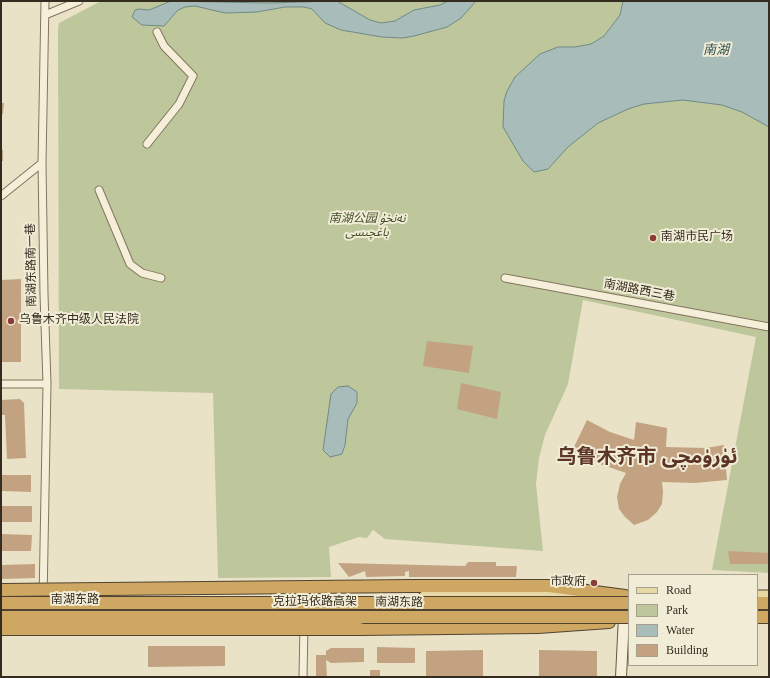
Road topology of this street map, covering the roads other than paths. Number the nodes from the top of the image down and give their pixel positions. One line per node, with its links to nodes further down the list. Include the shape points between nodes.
1 (45, 1): 3 (street, 南湖东路南一巷)
2 (79, 1): 3 (street)
3 (45, 15): 6 (street, 南湖东路南一巷)
4 (158, 32): 5 (street, via 164,46 193,76 179,104)
5 (147, 144)
6 (42, 163): 8 (street); 13 (street, 南湖东路南一巷)
7 (99, 190): 9 (street, via 130,264 142,273)
8 (1, 196)
9 (161, 278)
10 (505, 278): 11 (street, 南湖路西三巷)
11 (769, 327)
12 (1, 384): 13 (street)
13 (47, 384): 18 (street, 南湖东路南一巷)
14 (1, 590): 17 (highway, bridge, via 549,586)
15 (758, 596): 16 (main road)
16 (769, 596)
17 (628, 598): 18 (main road, 南湖东路, via 154,598); 19 (highway, 克拉玛依路高架, bridge); 26 (street)
18 (43, 601): 19 (main road, 南湖东路)
19 (1, 602)
20 (758, 603): 21 (highway)
21 (769, 603)
22 (304, 614): 23 (main road, 南湖东路); 26 (main road, 南湖东路); 28 (street)
23 (1, 616): 26 (highway, 克拉玛依路高架, bridge)
24 (758, 617): 25 (highway)
25 (769, 617)
26 (627, 619): 27 (highway, bridge, via 538,627); 29 (street)
27 (1, 630)
28 (303, 677)
29 (621, 677)

